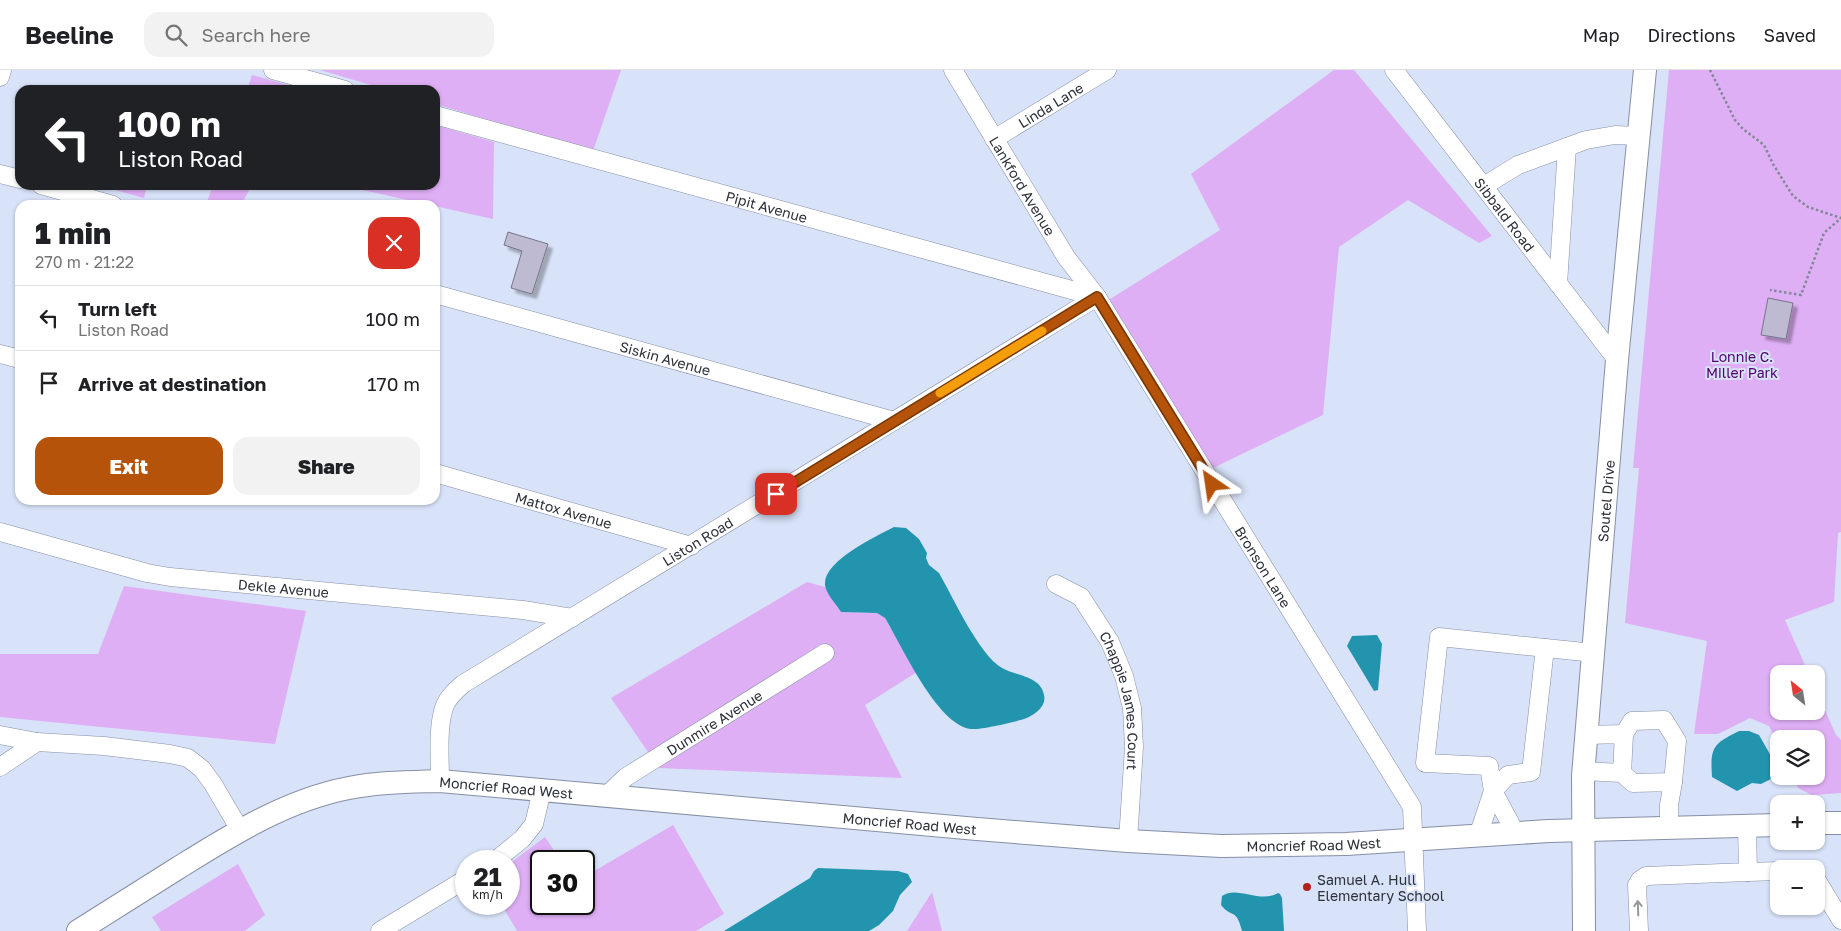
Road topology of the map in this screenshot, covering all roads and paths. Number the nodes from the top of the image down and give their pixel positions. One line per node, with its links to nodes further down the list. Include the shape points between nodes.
1 (2, 70): 8 (street)
2 (273, 70): 9 (street)
3 (953, 70): 12 (street, Lankford Avenue)
4 (1107, 70): 12 (street, Linda Lane)
5 (1394, 70): 16 (street, Sibbald Road)
6 (1645, 70): 11 (main road, Soutel Drive)
7 (1710, 70): 20 (path, via 1735,120 1764,145 1793,196 1808,207 1841,218 1824,233 1801,295)
8 (0, 77)
9 (327, 85)
10 (440, 116): 22 (street, Pipit Avenue)
11 (1639, 136): 13 (street, via 1615,135); 25 (main road, Soutel Drive)
12 (994, 138): 22 (street, Lankford Avenue, via 1066,258)
13 (1568, 147): 16 (street, via 1518,165); 19 (street)
14 (0, 174): 15 (street)
15 (15, 178)
16 (1484, 186): 19 (street, Sibbald Road)
17 (59, 190): 18 (street)
18 (95, 200)
19 (1558, 284): 25 (street, Sibbald Road)
20 (1770, 290)
21 (440, 295): 26 (street, Siskin Avenue)
22 (1097, 297): 26 (street, Liston Road); 59 (street, Bronson Lane, via 1412,807)
23 (0, 354): 24 (street)
24 (15, 358)
25 (1617, 360): 34 (main road, Soutel Drive)
26 (894, 421): 29 (street, Liston Road)
27 (440, 474): 29 (street, Mattox Avenue)
28 (0, 532): 31 (street, Dekle Avenue, via 170,578 523,610)
29 (691, 546): 31 (street, Liston Road)
30 (1056, 584): 58 (street, Chappie James Court, via 1081,597 1110,642 1124,676 1132,708 1134,747)
31 (572, 618): 44 (street, Liston Road, via 453,693 441,720)
32 (1545, 648): 34 (street); 39 (street, via 1439,637 1425,763); 43 (street, via 1531,772)
33 (825, 653): 48 (street, Dunmire Avenue, via 626,777)
34 (1594, 653): 37 (main road, Soutel Drive)
35 (1624, 734): 37 (street); 42 (street); 45 (street, via 1632,721 1664,720 1677,741)
36 (0, 735): 38 (street)
37 (1586, 735): 41 (main road, Soutel Drive)
38 (37, 742): 40 (street); 54 (street, via 104,746 188,758 213,784)
39 (1489, 766): 43 (street); 47 (street)
40 (0, 767)
41 (1583, 771): 42 (street); 55 (main road, Soutel Drive)
42 (1622, 773): 45 (street, via 1633,784)
43 (1508, 775): 47 (street)
44 (440, 780): 46 (main road, Moncrief Road West); 54 (main road, Moncrief Road West, via 348,788 275,812)
45 (1673, 782): 53 (street)
46 (542, 790): 48 (main road, Moncrief Road West); 60 (street, via 534,824)
47 (1493, 791): 56 (street); 57 (street)
48 (607, 795): 58 (main road, Moncrief Road West)
49 (1825, 823): 50 (main road)
50 (1841, 823)
51 (1770, 825): 52 (main road, Moncrief Road West)
52 (1747, 826): 53 (main road, Moncrief Road West); 62 (street)
53 (1669, 828): 55 (main road, Moncrief Road West)
54 (240, 830): 66 (main road, Moncrief Road West)
55 (1582, 831): 56 (main road, Moncrief Road West); 69 (main road, Soutel Drive)
56 (1516, 834): 57 (main road, Moncrief Road West)
57 (1478, 836): 59 (main road, Moncrief Road West)
58 (1128, 841): 59 (main road, Moncrief Road West, via 1221,846)
59 (1414, 841): 68 (street, Bronson Lane)
60 (510, 850)
61 (1770, 871): 62 (street)
62 (1748, 872): 70 (street, one-way to 62, via 1637,885 1646,876)
63 (455, 886): 67 (street)
64 (1825, 894): 65 (street)
65 (1841, 920)
66 (78, 931)
67 (380, 931)
68 (1417, 931)
69 (1584, 931)
70 (1639, 931)

